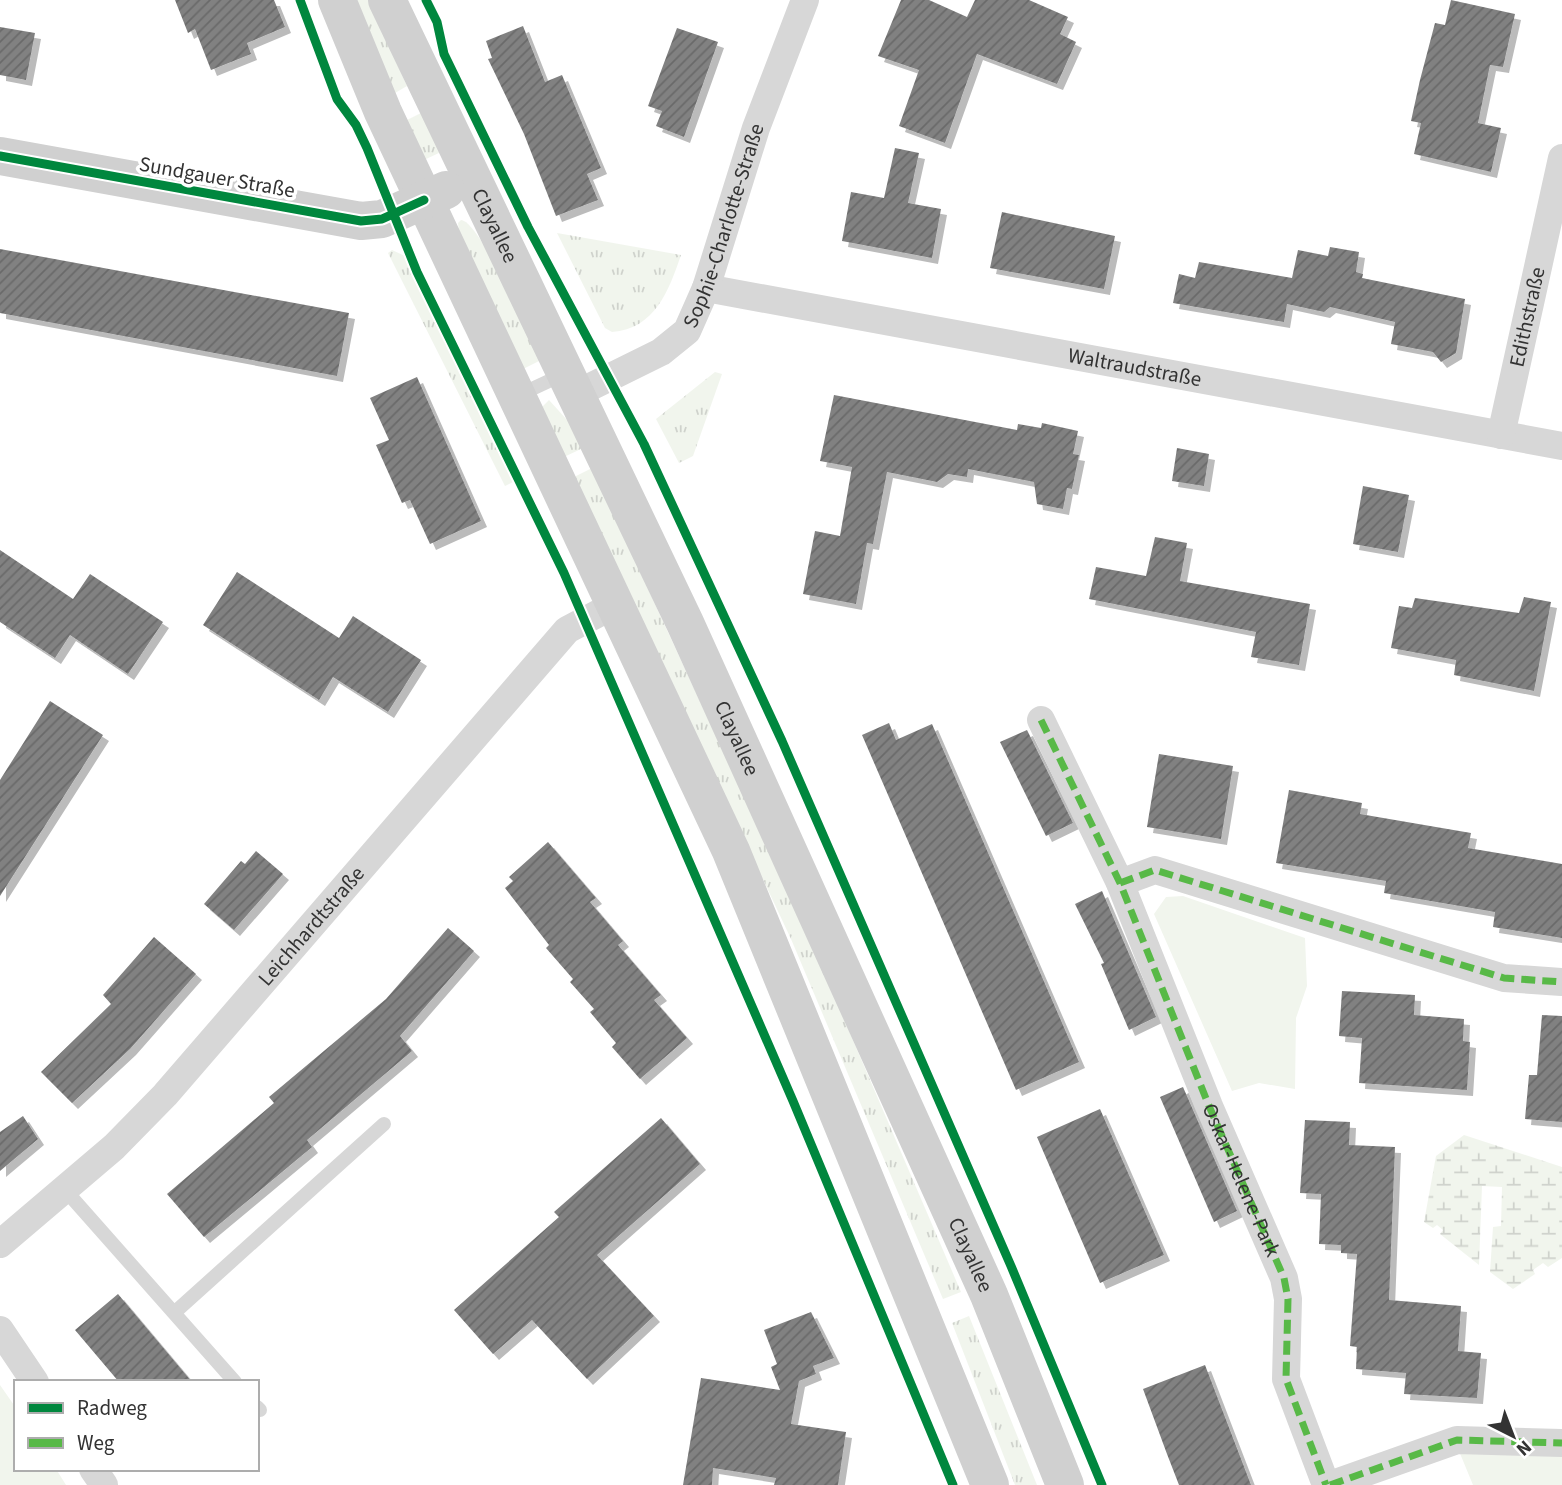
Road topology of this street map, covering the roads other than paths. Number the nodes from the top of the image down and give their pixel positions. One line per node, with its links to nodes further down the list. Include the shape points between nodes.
1 (337, 0): 7 (main road)
2 (387, 0): 6 (main road, Clayallee)
3 (805, 0): 8 (street, Sophie-Charlotte-Straße, via 756,128)
4 (0, 156): 7 (main road, Sundgauer Straße, via 361,221 382,219)
5 (1562, 158): 11 (street, Edithstraße)
6 (474, 179): 7 (main road, Sundgauer Straße); 9 (main road, Clayallee)
7 (424, 200): 10 (main road)
8 (706, 288): 9 (street, Sophie-Charlotte-Straße, via 687,331 676,342); 11 (street, Waltraudstraße)
9 (571, 384): 10 (lane); 26 (main road, Clayallee, via 685,623 989,1295)
10 (517, 396): 13 (main road)
11 (1502, 435): 12 (street, Waltraudstraße)
12 (1562, 446)
13 (616, 604): 18 (street, Leichhardtstraße, via 567,630 165,1095); 25 (main road, via 731,851)
14 (1041, 720): 15 (street, Oskar-Helene-Park)
15 (1120, 883): 16 (street, via 1155,870 1504,978); 27 (street, Oskar-Helene-Park, via 1284,1278 1289,1299 1286,1380)
16 (1562, 982)
17 (384, 1124): 20 (lane)
18 (65, 1191): 19 (street, Leichhardtstraße); 20 (lane)
19 (0, 1244)
20 (174, 1313): 23 (lane)
21 (0, 1330): 22 (street)
22 (33, 1380)
23 (233, 1380)
24 (1562, 1443): 27 (street, Oskar-Helene-Park, via 1457,1440)
25 (990, 1485)
26 (1065, 1485)
27 (1328, 1485)

